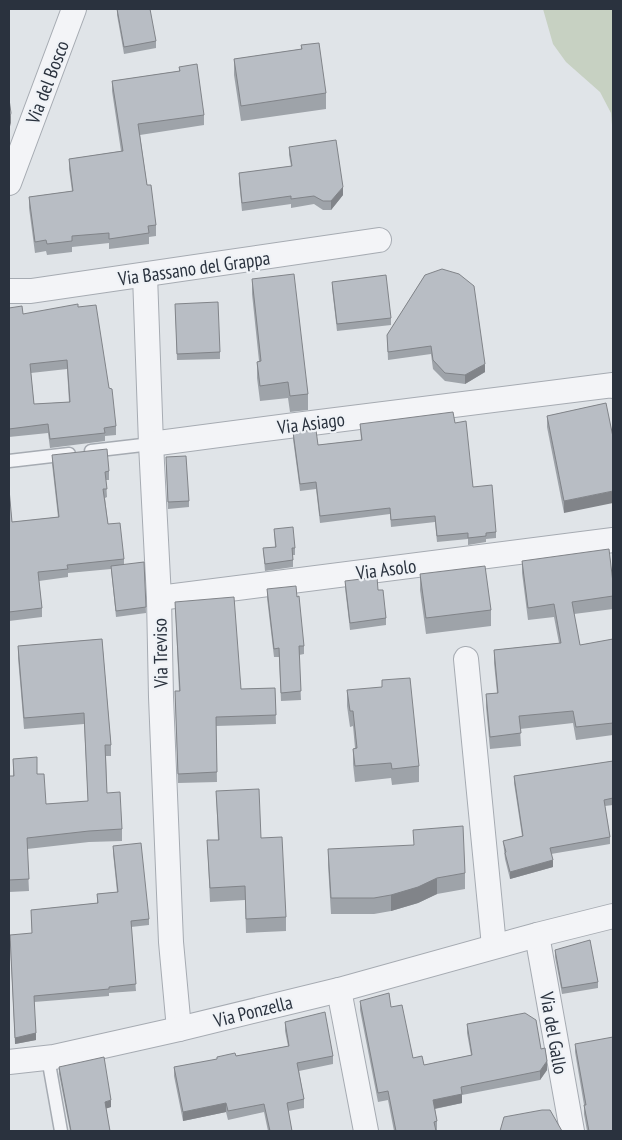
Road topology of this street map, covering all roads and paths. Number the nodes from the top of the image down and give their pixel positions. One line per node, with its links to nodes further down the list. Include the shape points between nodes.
1 (74, 9): 2 (street, Via del Bosco)
2 (9, 183)
3 (379, 240): 4 (street, Via Bassano del Grappa)
4 (145, 275): 5 (street, Via Bassano del Grappa, via 31,291); 7 (street, Via Treviso)
5 (9, 291)
6 (613, 386): 7 (street, Via Asiago)
7 (150, 444): 8 (lane, Via Asiago); 10 (street, Via Treviso)
8 (9, 461)
9 (613, 540): 10 (street, Via Asolo)
10 (159, 598): 16 (street, Via Treviso, via 170,942)
11 (466, 659): 14 (street)
12 (613, 916): 13 (street, Via Ponzella)
13 (536, 935): 14 (street, Via Ponzella); 21 (street, Via del Gallo)
14 (494, 946): 15 (street, Via Ponzella)
15 (339, 990): 16 (street, Via Ponzella); 20 (street)
16 (179, 1030): 17 (street, Via Ponzella)
17 (48, 1058): 18 (street, Via Ponzella); 19 (lane)
18 (9, 1062)
19 (61, 1131)
20 (366, 1131)
21 (572, 1131)

